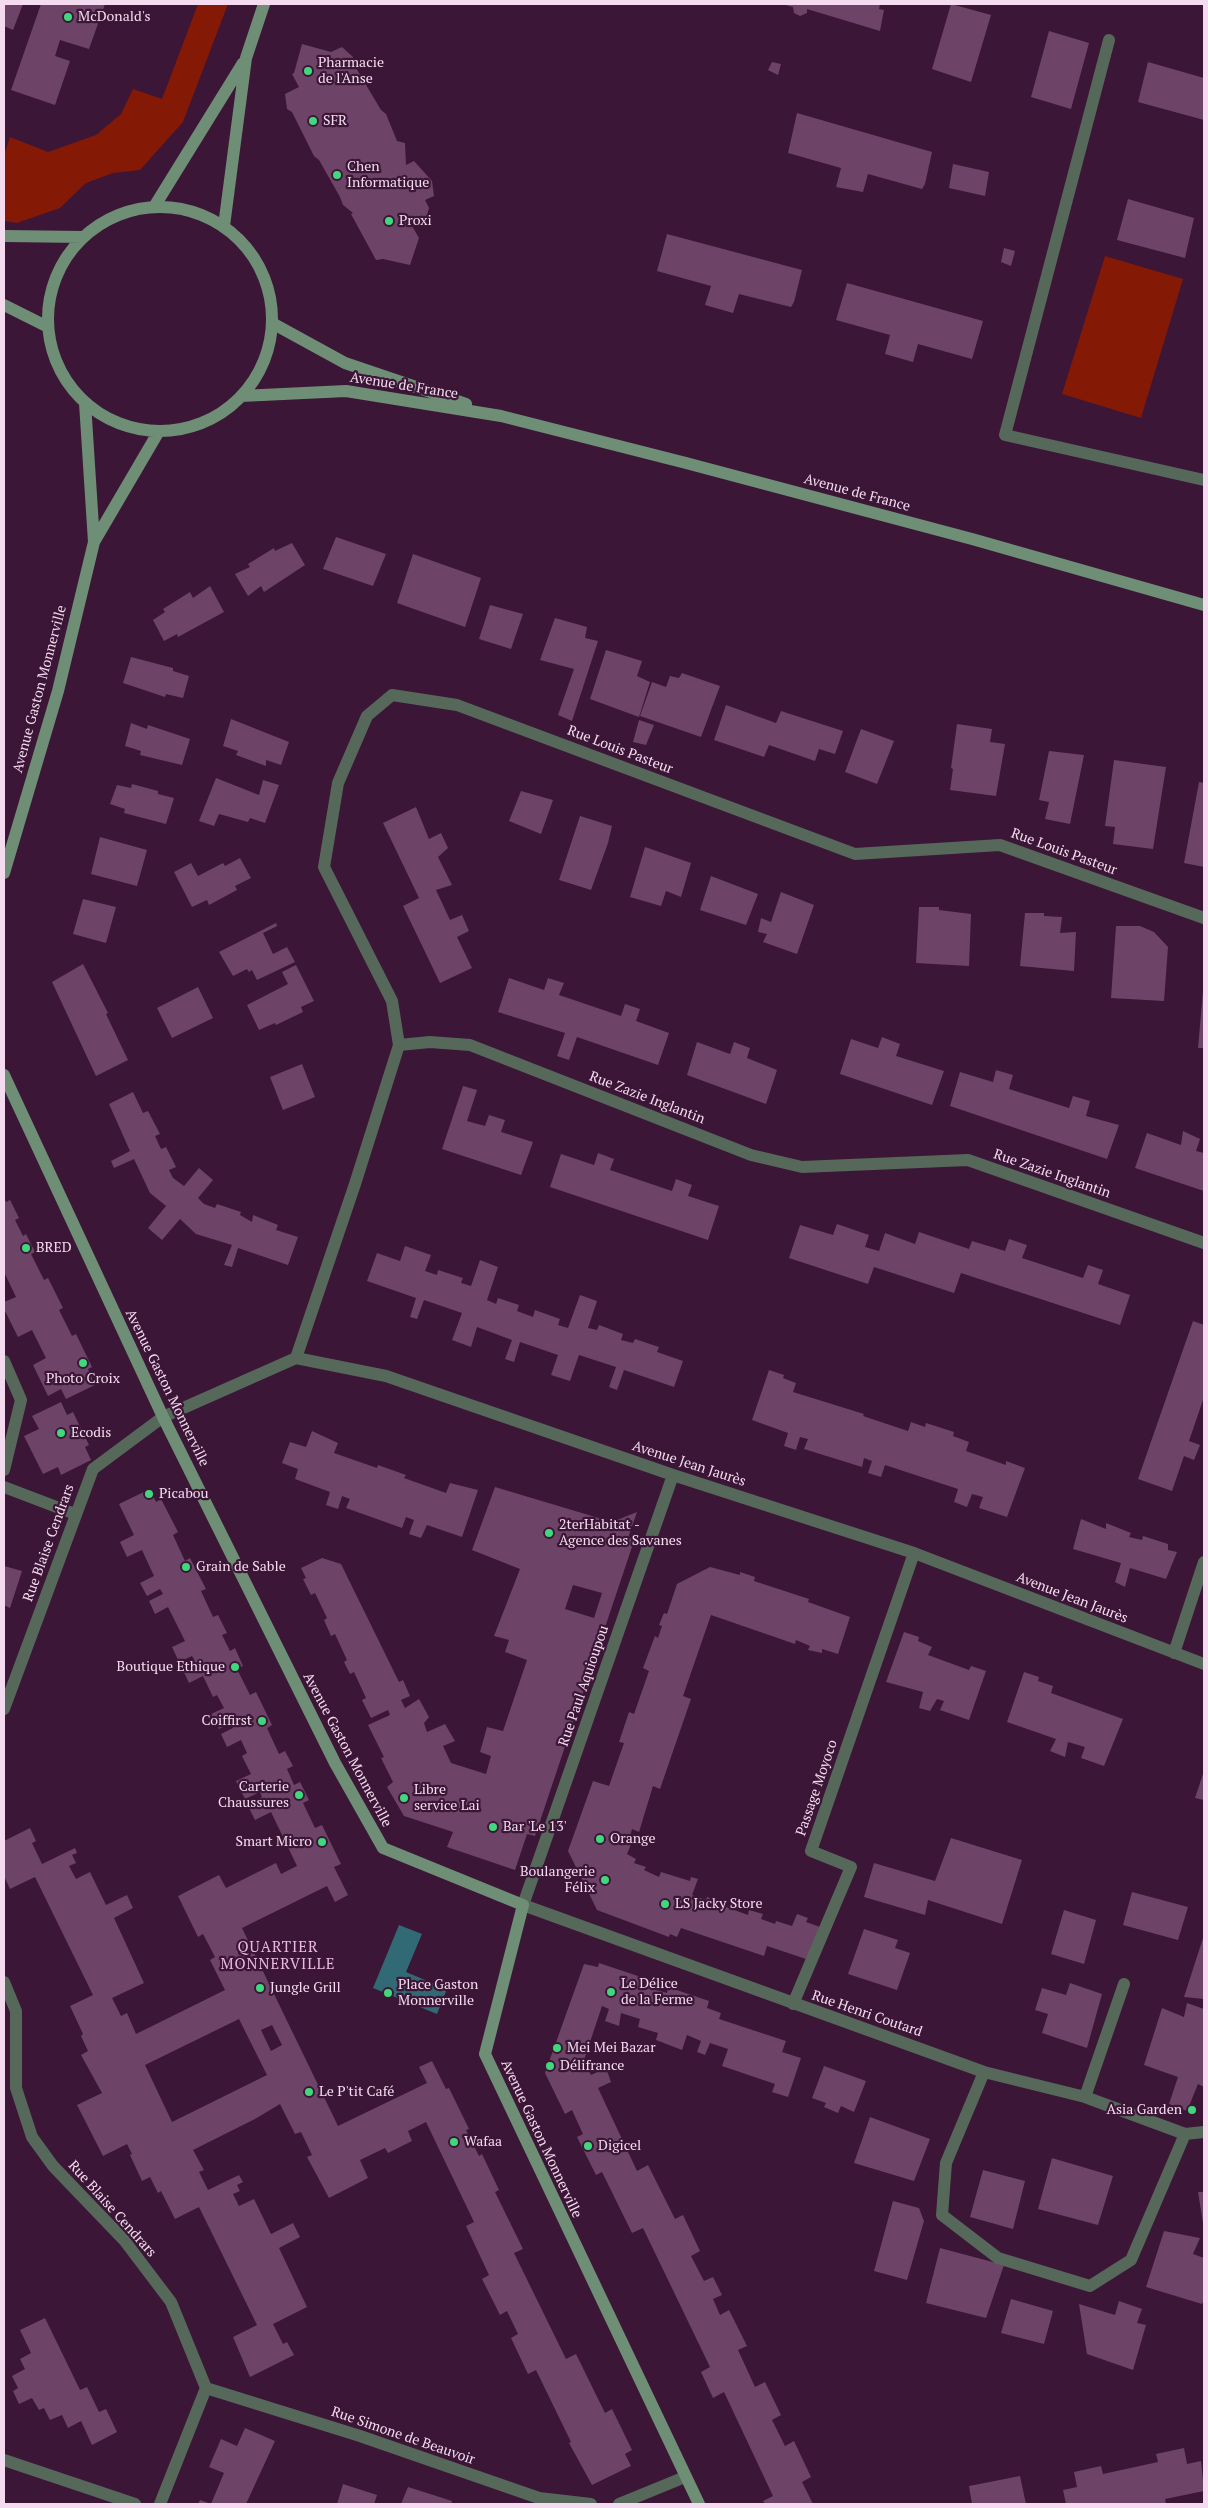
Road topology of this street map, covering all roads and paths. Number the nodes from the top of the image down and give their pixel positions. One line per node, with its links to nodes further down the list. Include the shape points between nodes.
1 (264, 4): 3 (street)
2 (1109, 40): 15 (street, via 1005,435)
3 (246, 58): 4 (street); 5 (street)
4 (154, 207): 5 (street, via 191,210); 7 (street, via 116,216)
5 (224, 226): 9 (street, via 245,244 261,268 270,295)
6 (4, 236): 7 (street)
7 (83, 237): 10 (street, via 62,264 50,298)
8 (4, 305): 10 (street)
9 (272, 323): 11 (street, via 268,349 258,374); 13 (street, Avenue de France, via 345,363)
10 (48, 327): 12 (street, via 55,358 67,383)
11 (241, 396): 13 (street, Avenue de France, via 346,391); 14 (street, via 217,415 196,424)
12 (85, 403): 14 (street, via 116,421); 16 (street, Avenue Gaston Monnerville)
13 (501, 416): 17 (street, Avenue de France, via 914,524)
14 (159, 431): 16 (street, Avenue Gaston Monnerville)
15 (1204, 480)
16 (94, 542): 18 (street, Avenue Gaston Monnerville, via 58,691)
17 (1204, 605)
18 (4, 873)
19 (1204, 918): 20 (street, Rue Louis Pasteur, via 1000,845 855,854 457,705 392,695 368,716 338,783 324,867 392,1001)
20 (399, 1045): 22 (street, Rue Zazie Inglantin, via 430,1042 470,1045 751,1155 802,1167 968,1160); 23 (street)
21 (4, 1075): 25 (street, Avenue Gaston Monnerville)
22 (1204, 1243)
23 (296, 1358): 25 (street); 27 (street, Avenue Jean Jaurès, via 386,1376)
24 (4, 1361): 26 (street, via 21,1400)
25 (163, 1417): 29 (street, Rue Blaise Cendrars, via 93,1469); 35 (street, Avenue Gaston Monnerville, via 335,1763 382,1848)
26 (4, 1470)
27 (673, 1475): 30 (street, Avenue Jean Jaurès); 35 (street, Rue Paul Aquioupou)
28 (4, 1487): 29 (street)
29 (75, 1514): 34 (street, Rue Blaise Cendrars)
30 (914, 1553): 32 (street, Avenue Jean Jaurès); 38 (street, Passage Moyoco, via 811,1851 851,1868)
31 (1204, 1562): 32 (street)
32 (1174, 1653): 33 (street, Avenue Jean Jaurès)
33 (1204, 1664)
34 (4, 1709)
35 (524, 1906): 38 (street, Rue Henri Coutard); 45 (street, Avenue Gaston Monnerville, via 485,2054)
36 (4, 1982): 43 (street, Rue Blaise Cendrars, via 16,2011 16,2088 32,2137 53,2166 124,2240 171,2302)
37 (1124, 1984): 40 (street)
38 (793, 2004): 39 (street, Rue Henri Coutard)
39 (984, 2072): 40 (street, Rue Henri Coutard); 42 (street, via 946,2163 942,2215 998,2258 1090,2286 1130,2260)
40 (1085, 2097): 42 (street, Rue Henri Coutard)
41 (1204, 2132): 42 (street, Rue Henri Coutard)
42 (1185, 2134)
43 (206, 2388): 47 (street); 48 (street, Rue Simone de Beauvoir, via 360,2436 539,2498)
44 (4, 2460): 46 (street)
45 (685, 2477): 49 (street); 50 (street, Avenue Gaston Monnerville)
46 (135, 2504)
47 (160, 2504)
48 (591, 2504)
49 (619, 2504)
50 (698, 2504)

